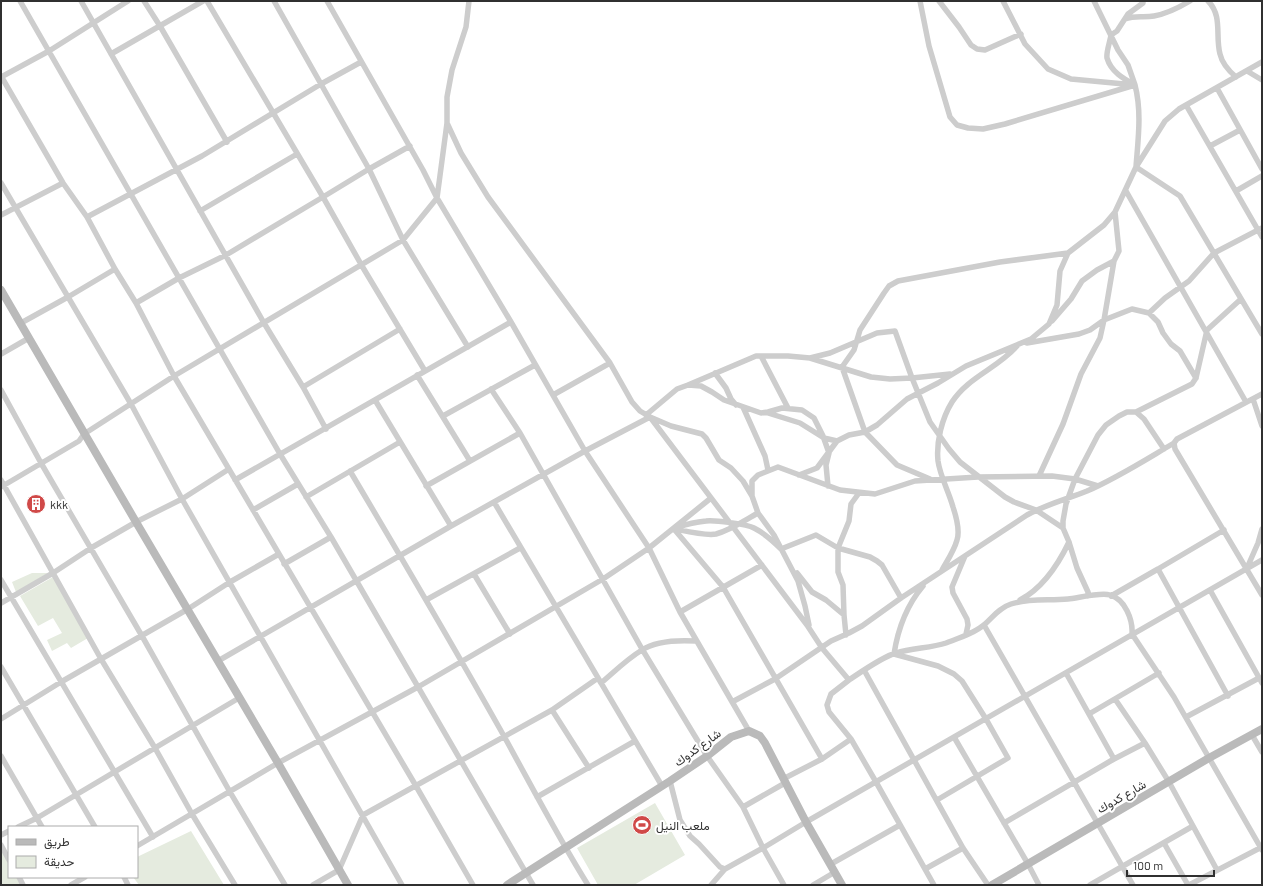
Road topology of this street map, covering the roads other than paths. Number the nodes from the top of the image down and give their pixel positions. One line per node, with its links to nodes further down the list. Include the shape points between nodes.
1 (20, 1): 22 (street)
2 (81, 1): 18 (street)
3 (128, 1): 18 (street)
4 (144, 1): 19 (street)
5 (203, 1): 19 (street)
6 (206, 1): 34 (street)
7 (274, 1): 30 (street)
8 (327, 1): 24 (street)
9 (469, 1): 35 (street, via 466,27 452,70 447,97)
10 (920, 1): 31 (street, via 944,102 950,117 957,125 983,129)
11 (939, 1): 20 (street, via 971,45 977,49 985,50)
12 (1003, 1): 20 (street)
13 (1094, 1): 21 (street)
14 (1143, 1): 17 (street)
15 (1190, 1): 17 (street, via 1160,15 1133,16)
16 (1208, 1): 28 (street, via 1214,8 1217,20 1221,58)
17 (1125, 19): 21 (street)
18 (94, 24): 22 (street); 23 (street)
19 (160, 26): 23 (street); 37 (street)
20 (1021, 34): 31 (street, via 1025,44 1048,69 1071,79)
21 (1111, 36): 31 (street, via 1128,65); 31 (street, via 1107,57 1120,77)
22 (49, 51): 27 (street); 50 (street)
23 (111, 54): 44 (street)
24 (361, 62): 30 (street); 38 (street)
25 (1262, 62): 26 (street)
26 (1247, 71): 28 (street); 29 (street)
27 (1, 77): 47 (street)
28 (1236, 77): 32 (street)
29 (1262, 80)
30 (321, 84): 34 (street); 42 (street)
31 (1135, 85): 41 (street, via 1139,106)
32 (1217, 88): 33 (street); 36 (street)
33 (1186, 105): 39 (street); 41 (street, via 1165,121)
34 (273, 114): 37 (street); 40 (street)
35 (447, 123): 52 (street); 91 (street, via 461,153 488,197)
36 (1240, 130): 39 (street); 43 (street)
37 (227, 142): 44 (street)
38 (410, 146): 42 (street); 52 (street)
39 (1210, 146): 49 (street)
40 (297, 154): 51 (street); 54 (street)
41 (1136, 167): 48 (street); 61 (street, via 1180,196)
42 (369, 169): 51 (street); 60 (street)
43 (1262, 169)
44 (178, 170): 50 (street); 54 (street)
45 (1262, 176): 49 (street)
46 (1, 183): 53 (street)
47 (62, 183): 53 (street); 57 (street)
48 (1126, 191): 55 (street); 68 (street)
49 (1236, 191): 58 (street)
50 (132, 194): 57 (street); 67 (street)
51 (324, 197): 63 (street); 65 (street)
52 (437, 198): 60 (street); 76 (street)
53 (15, 208): 56 (street); 70 (street)
54 (200, 211): 63 (street)
55 (1115, 212): 62 (street, via 1104,225); 64 (street, via 1119,251)
56 (1, 215)
57 (87, 217): 66 (street)
58 (1260, 229): 59 (street); 61 (street)
59 (1262, 237)
60 (403, 240): 65 (street); 86 (street)
61 (1214, 253): 68 (street, via 1189,281); 72 (street)
62 (1068, 254): 79 (street, via 1060,271 1057,305); 84 (street, via 1000,262 898,281 889,286 884,293 860,330)
63 (226, 255): 67 (street); 77 (street)
64 (1114, 261): 75 (street); 79 (street, via 1082,280 1072,300)
65 (362, 266): 77 (street); 80 (street)
66 (115, 269): 70 (street); 73 (street)
67 (179, 278): 73 (street); 87 (street)
68 (1181, 286): 74 (street); 81 (street)
69 (1, 290): 71 (street)
70 (68, 297): 78 (street); 111 (street)
71 (3, 299): 78 (street)
72 (1241, 299): 81 (street); 82 (street)
73 (136, 303): 97 (street)
74 (1149, 313): 75 (street, via 1132,309); 100 (street, via 1158,322 1171,344 1180,351)
75 (1104, 320): 85 (street, via 1079,334); 140 (street, via 1100,338 1081,374 1063,424)
76 (511, 322): 86 (street); 92 (street)
77 (264, 323): 87 (street); 102 (street)
78 (21, 324): 83 (street)
79 (1049, 324): 85 (street, via 1031,339)
80 (400, 329): 94 (street); 102 (street)
81 (1207, 332): 100 (street); 110 (street)
82 (1262, 334)
83 (29, 338): 88 (street); 123 (street)
84 (857, 342): 90 (street); 93 (street); 99 (street, via 877,333 896,331)
85 (1018, 345): 96 (street); 124 (street, via 963,389 946,414)
86 (468, 347): 94 (street)
87 (220, 349): 97 (street); 132 (street)
88 (1, 354)
89 (762, 356): 90 (street); 95 (street, via 756,356); 114 (street)
90 (810, 358): 93 (street)
91 (610, 363): 107 (street); 118 (street, via 632,402)
92 (536, 365): 103 (street); 107 (street)
93 (842, 367): 99 (street, via 871,377); 121 (street)
94 (425, 371): 98 (street)
95 (716, 373): 101 (street); 112 (street)
96 (952, 374): 99 (street); 105 (street)
97 (174, 376): 111 (street); 135 (street)
98 (417, 376): 109 (street); 117 (street)
99 (912, 378): 105 (street)
100 (1196, 378): 116 (street, via 1192,384)
101 (688, 385): 112 (street, via 701,386); 118 (street, via 677,389)
102 (303, 387): 120 (street)
103 (491, 389): 117 (street); 122 (street)
104 (1, 390): 134 (street)
105 (918, 393): 121 (street, via 907,398 877,425); 124 (street, via 930,422)
106 (1262, 394): 108 (street)
107 (553, 395): 130 (street)
108 (1253, 399): 110 (street); 119 (street)
109 (375, 400): 120 (street); 127 (street)
110 (1246, 402): 128 (street)
111 (131, 404): 123 (street); 156 (street)
112 (736, 405): 113 (street)
113 (743, 407): 115 (street); 136 (street, via 765,456)
114 (788, 408): 115 (street); 125 (street, via 802,410 814,418)
115 (765, 412): 125 (street, via 800,423)
116 (1136, 412): 129 (street, via 1144,419); 143 (street, via 1127,412 1119,416 1098,434)
117 (443, 416): 133 (street)
118 (648, 416): 130 (street); 152 (street, via 702,434 719,460 735,472); 154 (street)
119 (1262, 426)
120 (326, 429): 132 (street)
121 (865, 432): 126 (street, via 849,435); 145 (street, via 897,465)
122 (520, 433): 133 (street); 138 (street)
123 (84, 434): 134 (street, via 79,441); 161 (street)
124 (940, 437): 141 (street, via 960,462); 142 (street, via 938,462)
125 (824, 438): 126 (street); 131 (street)
126 (837, 441): 131 (street)
127 (400, 442): 137 (street); 148 (street)
128 (1174, 443): 129 (street); 167 (street, via 1175,449)
129 (1164, 449): 150 (street)
130 (585, 451): 138 (street); 172 (street)
131 (829, 453): 139 (street, via 817,468); 149 (street, via 826,464)
132 (280, 454): 144 (street); 147 (street)
133 (470, 461): 148 (street)
134 (41, 463): 146 (street); 170 (street)
135 (229, 470): 144 (street); 156 (street)
136 (768, 470): 139 (street, via 778,467); 152 (street, via 752,481)
137 (350, 471): 153 (street); 176 (street)
138 (544, 474): 157 (street); 187 (street)
139 (799, 475): 149 (street)
140 (1039, 476): 141 (street); 143 (street)
141 (978, 477): 142 (street); 159 (street, via 1005,497)
142 (943, 479): 145 (street); 184 (street, via 957,519 958,540)
143 (1075, 479): 150 (street); 155 (street)
144 (235, 480): 158 (street)
145 (932, 480): 151 (street, via 915,481 875,494)
146 (2, 484): 185 (street)
147 (298, 484): 153 (street); 158 (street)
148 (426, 486): 163 (street)
149 (828, 486): 151 (street)
150 (1098, 486): 155 (street)
151 (860, 493): 173 (street, via 851,504 849,521)
152 (752, 496): 160 (street)
153 (306, 498): 168 (street)
154 (711, 498): 162 (street); 165 (street)
155 (1068, 498): 159 (street); 164 (street)
156 (182, 499): 161 (street); 191 (street)
157 (494, 502): 163 (street); 171 (street)
158 (253, 510): 175 (street)
159 (1036, 510): 164 (street); 177 (street)
160 (758, 513): 162 (street); 174 (street)
161 (136, 522): 170 (street); 205 (street)
162 (734, 524): 165 (street, via 707,521 686,524); 165 (street, via 714,534); 174 (street, via 754,527); 181 (street)
163 (451, 526): 176 (street)
164 (1063, 528): 169 (street)
165 (674, 529): 172 (street); 192 (street)
166 (1262, 529): 183 (street)
167 (1224, 530): 182 (street); 183 (street)
168 (331, 538): 180 (street); 190 (street)
169 (1069, 542): 194 (street); 201 (street, via 1058,563 1033,593)
170 (91, 548): 185 (street); 214 (street)
171 (520, 548): 186 (street); 202 (street)
172 (649, 548): 187 (street); 206 (street)
173 (838, 548): 174 (street, via 816,535); 198 (street, via 877,561 882,565); 207 (street, via 838,572 843,585)
174 (781, 549): 179 (street)
175 (279, 554): 180 (street); 191 (street)
176 (400, 555): 190 (street); 199 (street)
177 (965, 556): 184 (street); 211 (street, via 952,587 967,619)
178 (1262, 560): 183 (street)
179 (788, 562): 207 (street, via 812,592); 209 (street, via 798,581)
180 (284, 564): 204 (street)
181 (762, 565): 192 (street); 209 (street)
182 (1158, 569): 195 (street); 203 (street)
183 (1247, 569): 193 (street); 196 (street)
184 (940, 572): 189 (street)
185 (53, 573): 197 (street); 220 (street)
186 (474, 574): 199 (street); 210 (street)
187 (603, 579): 202 (street); 218 (street)
188 (1, 580): 197 (street)
189 (928, 580): 198 (street); 219 (street, via 907,610)
190 (355, 581): 204 (street); 232 (street)
191 (230, 582): 205 (street); 215 (street)
192 (723, 587): 206 (street); 227 (street)
193 (1210, 590): 203 (street); 229 (street)
194 (1088, 596): 195 (street); 201 (street)
195 (1111, 596): 212 (street, via 1123,604 1133,626)
196 (1262, 596)
197 (11, 597): 200 (street); 230 (street)
198 (901, 598): 213 (street)
199 (426, 600): 222 (street)
200 (1, 603)
201 (1009, 604): 208 (street, via 995,612)
202 (554, 606): 210 (street); 231 (street)
203 (1180, 607): 212 (street); 234 (street)
204 (310, 608): 215 (street); 240 (street)
205 (188, 609): 214 (street); 221 (street)
206 (680, 612): 216 (street)
207 (844, 615): 213 (street)
208 (984, 625): 211 (street); 233 (street)
209 (809, 628): 217 (street)
210 (510, 634): 222 (street)
211 (966, 634): 219 (street, via 946,643)
212 (1132, 634): 225 (street); 226 (street)
213 (846, 635): 217 (street)
214 (142, 636): 220 (street); 245 (street)
215 (260, 636): 221 (street); 252 (street)
216 (696, 641): 218 (street, via 658,643); 237 (street)
217 (822, 648): 227 (street); 228 (street)
218 (642, 649): 231 (street); 258 (street)
219 (894, 654): 224 (street); 244 (street, via 938,666 954,674 962,681)
220 (101, 658): 230 (street); 255 (street)
221 (218, 661): 235 (street)
222 (462, 661): 232 (street); 249 (street)
223 (1, 667): 238 (street)
224 (864, 670): 228 (street); 263 (street)
225 (1066, 673): 233 (street); 241 (street)
226 (1159, 673): 236 (street); 243 (street)
227 (775, 679): 237 (street); 260 (street)
228 (849, 680): 251 (street, via 831,694 827,705 829,712)
229 (1261, 681): 234 (street)
230 (62, 682): 238 (street); 266 (street)
231 (601, 683): 239 (street, via 598,678); 253 (street)
232 (418, 687): 240 (street); 262 (street)
233 (1024, 696): 244 (street); 271 (street)
234 (1228, 696): 243 (street)
235 (239, 698): 245 (street); 264 (street)
236 (1115, 699): 241 (street); 254 (street)
237 (732, 702): 247 (street)
238 (24, 705): 242 (street); 276 (street)
239 (552, 710): 249 (street); 265 (street)
240 (372, 712): 252 (street); 273 (street)
241 (1088, 714): 261 (street)
242 (1, 718)
243 (1186, 718): 259 (street)
244 (986, 719): 250 (street); 267 (street, via 1008,758)
245 (192, 726): 255 (street); 275 (street)
246 (1262, 729): 248 (street, شارع كدوك)
247 (749, 730): 258 (street, شارع كدوك, via 731,737); 269 (street, via 760,736 765,743)
248 (1252, 735): 256 (street); 259 (street, شارع كدوك)
249 (504, 736): 262 (street); 277 (street)
250 (954, 737): 263 (street); 267 (street)
251 (851, 739): 260 (street); 270 (street)
252 (320, 740): 264 (street); 281 (street)
253 (635, 741): 265 (street); 274 (street)
254 (1145, 743): 261 (street); 272 (street)
255 (155, 748): 266 (street); 280 (street)
256 (1262, 752)
257 (1, 756): 282 (street)
258 (707, 756): 268 (street, شارع كدوك); 279 (street)
259 (1209, 758): 272 (street, شارع كدوك); 298 (street)
260 (822, 759): 269 (street)
261 (1114, 759): 271 (street)
262 (461, 760): 273 (street); 307 (street)
263 (913, 760): 270 (street); 278 (street)
264 (278, 763): 275 (street); 305 (street)
265 (589, 768): 277 (street)
266 (115, 772): 276 (street); 291 (street)
267 (976, 776): 278 (street); 284 (street)
268 (670, 781): 274 (street, شارع كدوك); 302 (street, via 680,820 690,836 720,867)
269 (784, 781): 279 (street); 283 (street)
270 (876, 782): 283 (street); 286 (street)
271 (1074, 782): 284 (street); 285 (street)
272 (1169, 782): 285 (street, شارع كدوك); 290 (street)
273 (416, 786): 281 (street); 315 (street)
274 (662, 786): 295 (street, شارع كدوك)
275 (230, 792): 280 (street); 311 (street)
276 (76, 794): 282 (street); 289 (street)
277 (537, 797): 295 (street)
278 (936, 800): 297 (street)
279 (743, 807): 296 (street)
280 (192, 814): 291 (street); 310 (street)
281 (363, 815): 305 (street); 314 (street)
282 (37, 818): 287 (street); 288 (street)
283 (806, 822): 296 (street); 303 (street)
284 (1004, 822): 300 (street)
285 (1098, 823): 300 (street, شارع كدوك); 301 (street)
286 (900, 825): 303 (street); 304 (street)
287 (20, 826)
288 (41, 826)
289 (94, 826)
290 (1193, 826): 292 (street); 306 (street)
291 (153, 837): 293 (street)
292 (1164, 843): 301 (street); 329 (street)
293 (138, 845)
294 (1, 846): 299 (street)
295 (564, 848): 307 (street, شارع كدوك); 318 (street)
296 (763, 848): 302 (street); 320 (street)
297 (963, 848): 304 (street); 324 (street)
298 (1262, 848): 306 (street)
299 (8, 858)
300 (1028, 864): 325 (street, شارع كدوك); 326 (street)
301 (1123, 866): 327 (street); 328 (street)
302 (725, 868): 319 (street)
303 (833, 868): 321 (street); 322 (street)
304 (925, 869): 323 (street)
305 (339, 870): 312 (street); 313 (street)
306 (1217, 870): 329 (street)
307 (526, 874): 316 (street, شارع كدوك); 317 (street)
308 (83, 878): 309 (street)
309 (74, 884)
310 (235, 885)
311 (285, 885)
312 (313, 885)
313 (348, 885)
314 (402, 885)
315 (473, 885)
316 (508, 885)
317 (533, 885)
318 (588, 885)
319 (711, 885)
320 (784, 885)
321 (813, 885)
322 (842, 885)
323 (934, 885)
324 (988, 885)
325 (992, 885)
326 (1039, 885)
327 (1090, 885)
328 (1133, 885)
329 (1188, 885)

